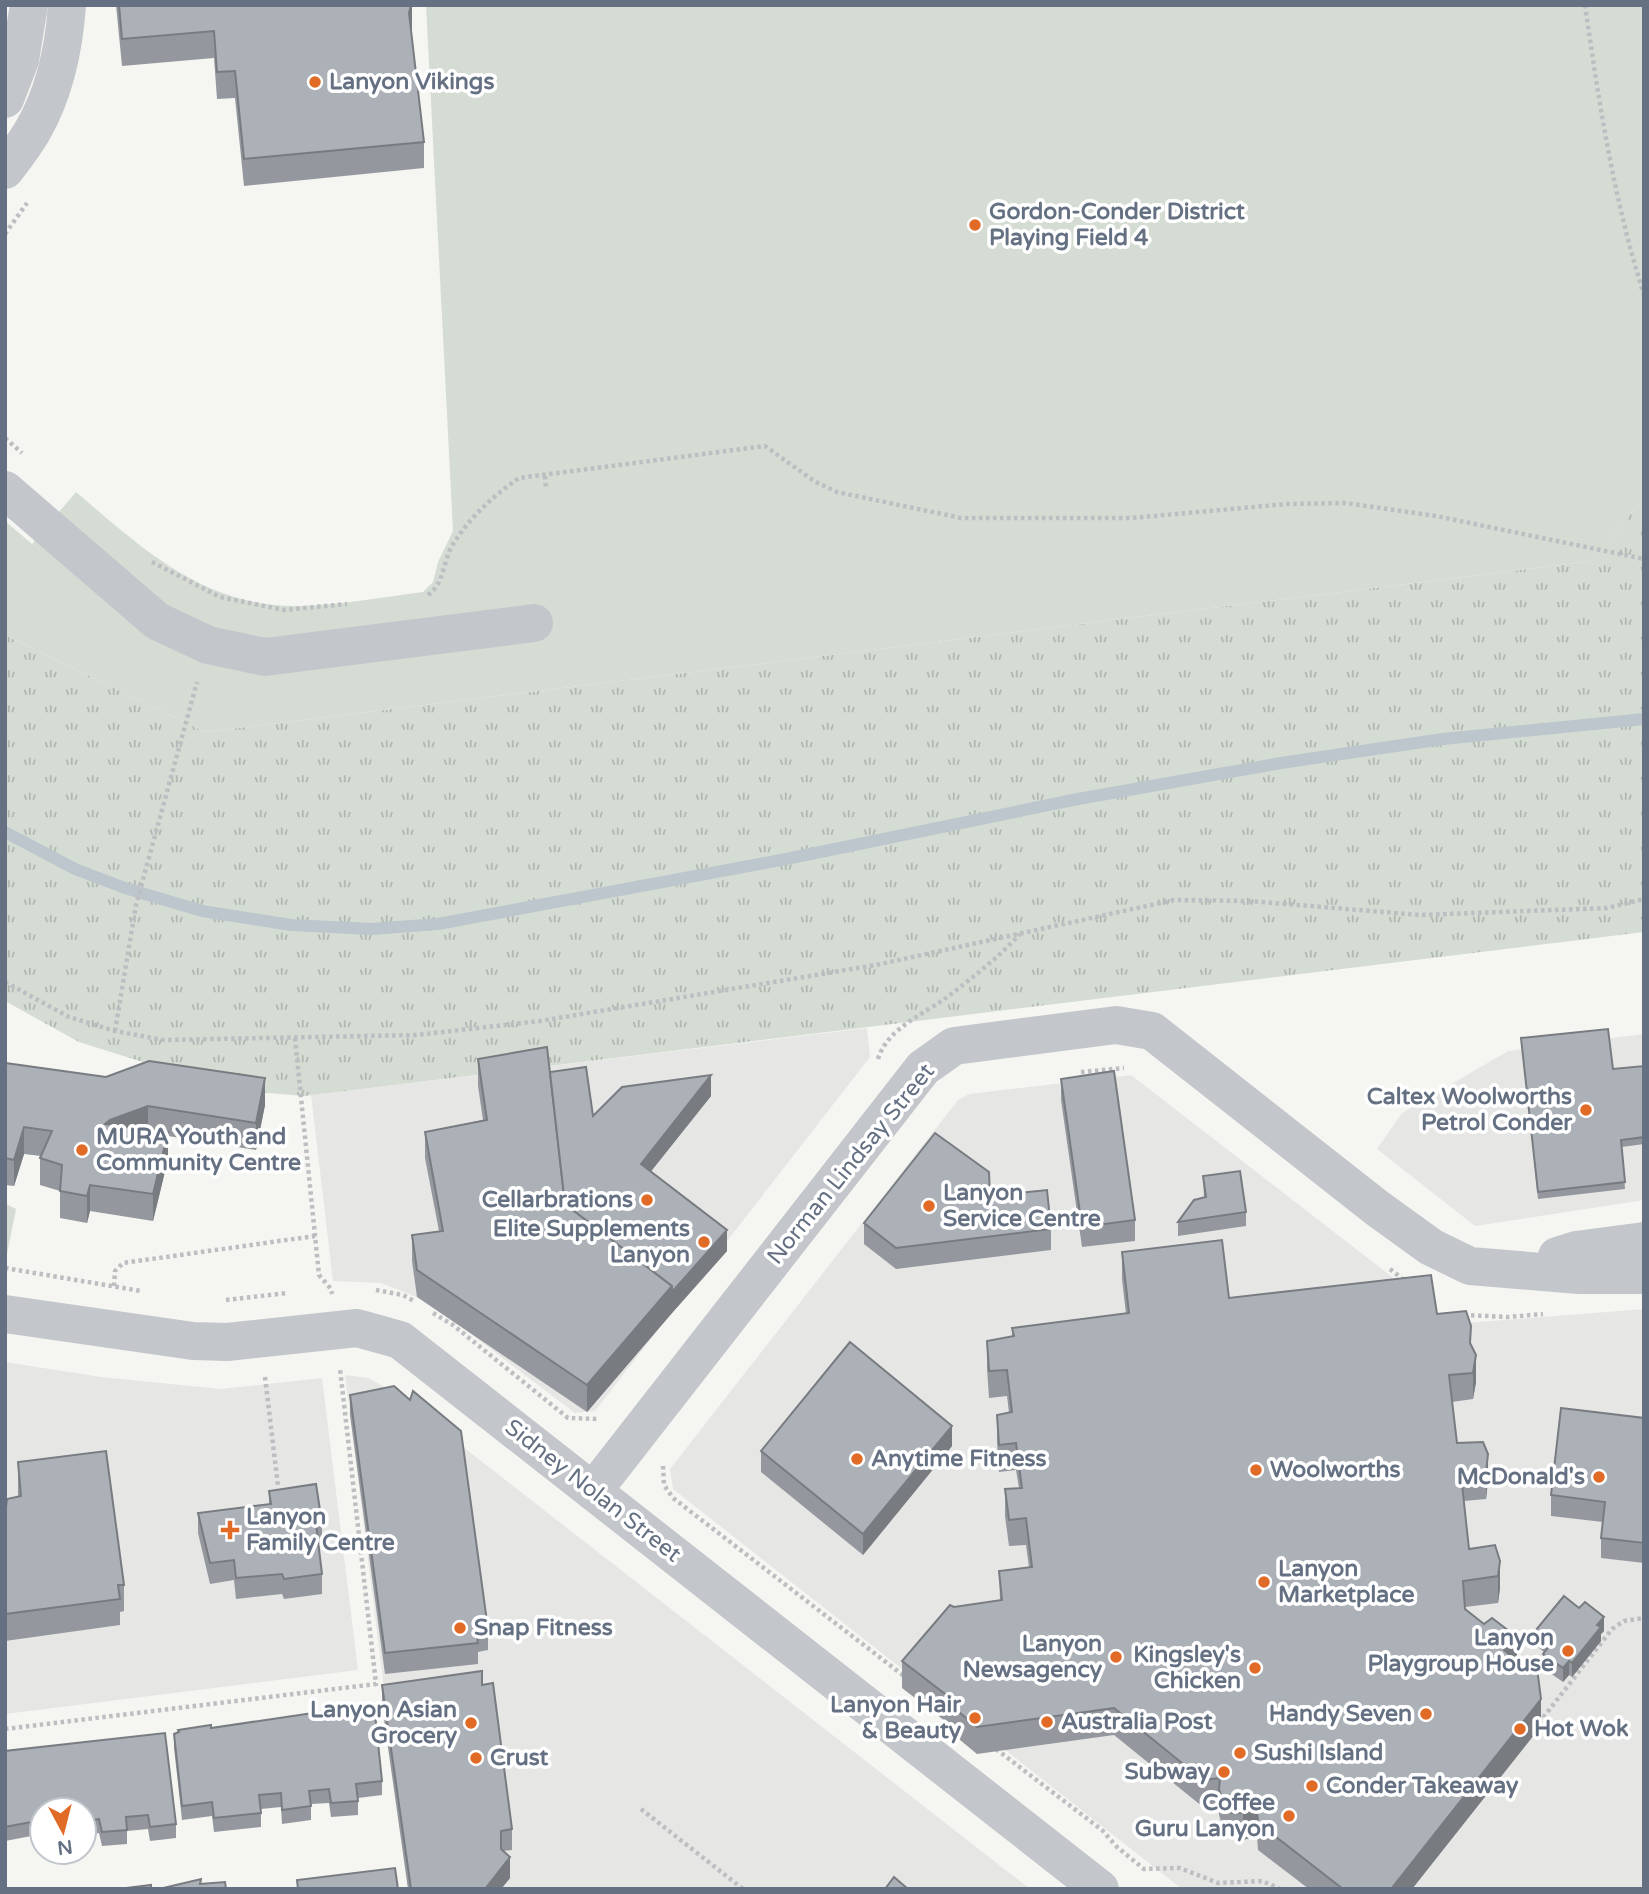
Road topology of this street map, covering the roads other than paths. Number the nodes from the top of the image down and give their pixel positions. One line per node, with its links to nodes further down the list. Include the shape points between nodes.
1 (29, 5): 3 (street, via 20,60)
2 (67, 5): 4 (street, via 64,45 46,103)
3 (5, 99)
4 (5, 170)
5 (5, 490): 6 (street, via 157,621 208,645 265,657)
6 (534, 623)
7 (1644, 1241): 8 (street, Norman Lindsay Street, via 1576,1250)
8 (1512, 1269): 9 (street, Norman Lindsay Street); 11 (street, Norman Lindsay Street, via 1470,1266 1431,1247 1152,1031 1116,1025 954,1046 923,1068)
9 (1644, 1275)
10 (5, 1314): 11 (street, Sidney Nolan Street, via 192,1341 227,1342 356,1328 400,1340)
11 (593, 1491): 12 (street, Sidney Nolan Street)
12 (1100, 1889)

